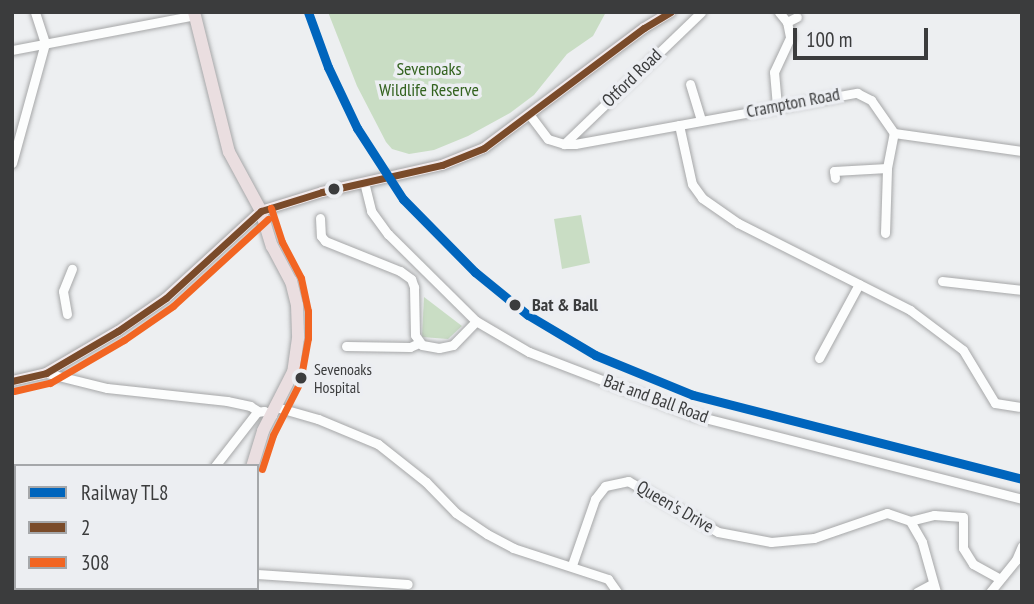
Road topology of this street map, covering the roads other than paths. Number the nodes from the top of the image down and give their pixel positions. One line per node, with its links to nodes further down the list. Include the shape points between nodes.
1 (35, 12): 8 (street)
2 (671, 12): 12 (main road, Otford Road)
3 (701, 12): 16 (street, Otford Road)
4 (779, 12): 7 (street)
5 (194, 14): 8 (street); 22 (highway, via 229,152)
6 (797, 17): 7 (street)
7 (787, 22): 11 (street, via 788,46 774,72)
8 (45, 43): 9 (street); 18 (street)
9 (12, 50)
10 (690, 84): 13 (street)
11 (777, 106): 13 (street, Crampton Road); 15 (street, Crampton Road, via 857,93 872,100)
12 (529, 114): 16 (street, Crampton Road, via 548,139); 21 (main road, Otford Road, via 484,148 442,166)
13 (701, 120): 14 (street, Crampton Road)
14 (679, 125): 16 (street, Crampton Road); 27 (street, via 692,184 702,198 738,223)
15 (894, 133): 17 (street); 19 (street)
16 (564, 144)
17 (1022, 151)
18 (12, 163)
19 (887, 168): 20 (street, via 834,171); 24 (street)
20 (835, 178)
21 (364, 182): 22 (main road, Otford Road); 30 (street, Bat and Ball Road, via 371,211 388,234)
22 (261, 211): 34 (main road, via 166,298); 38 (highway, via 272,246 291,281 298,312 294,368)
23 (320, 218): 31 (street, via 324,240 411,279)
24 (885, 233)
25 (72, 269): 29 (street, via 63,291)
26 (942, 281): 28 (street)
27 (859, 284): 33 (street); 36 (street, via 910,310 963,350 996,403)
28 (1022, 290)
29 (66, 314)
30 (476, 321): 31 (street, via 449,346); 41 (street, Bat and Ball Road, via 529,352 693,415)
31 (419, 343): 32 (street, via 410,347)
32 (346, 346)
33 (819, 358)
34 (46, 373): 35 (main road); 37 (street, via 89,385 237,403)
35 (12, 382)
36 (1018, 407)
37 (258, 411): 38 (street); 39 (street)
38 (274, 411): 40 (highway, via 262,430); 44 (street, via 329,423 378,443 456,513 487,534 513,548)
39 (217, 464)
40 (253, 464)
41 (1022, 499)
42 (910, 521): 44 (street, Queen's Drive, via 887,513 814,538 771,542 741,538 718,533 645,488 618,481 605,486 595,499); 46 (street, Queen's Drive, via 934,515 963,517 963,548 973,564); 48 (street, via 922,542)
43 (1022, 546): 46 (street, via 1016,560)
44 (572, 565): 49 (street, via 608,579)
45 (259, 574): 47 (street)
46 (998, 578): 51 (street)
47 (408, 584)
48 (934, 588): 50 (street)
49 (617, 592)
50 (917, 592)
51 (990, 592)

